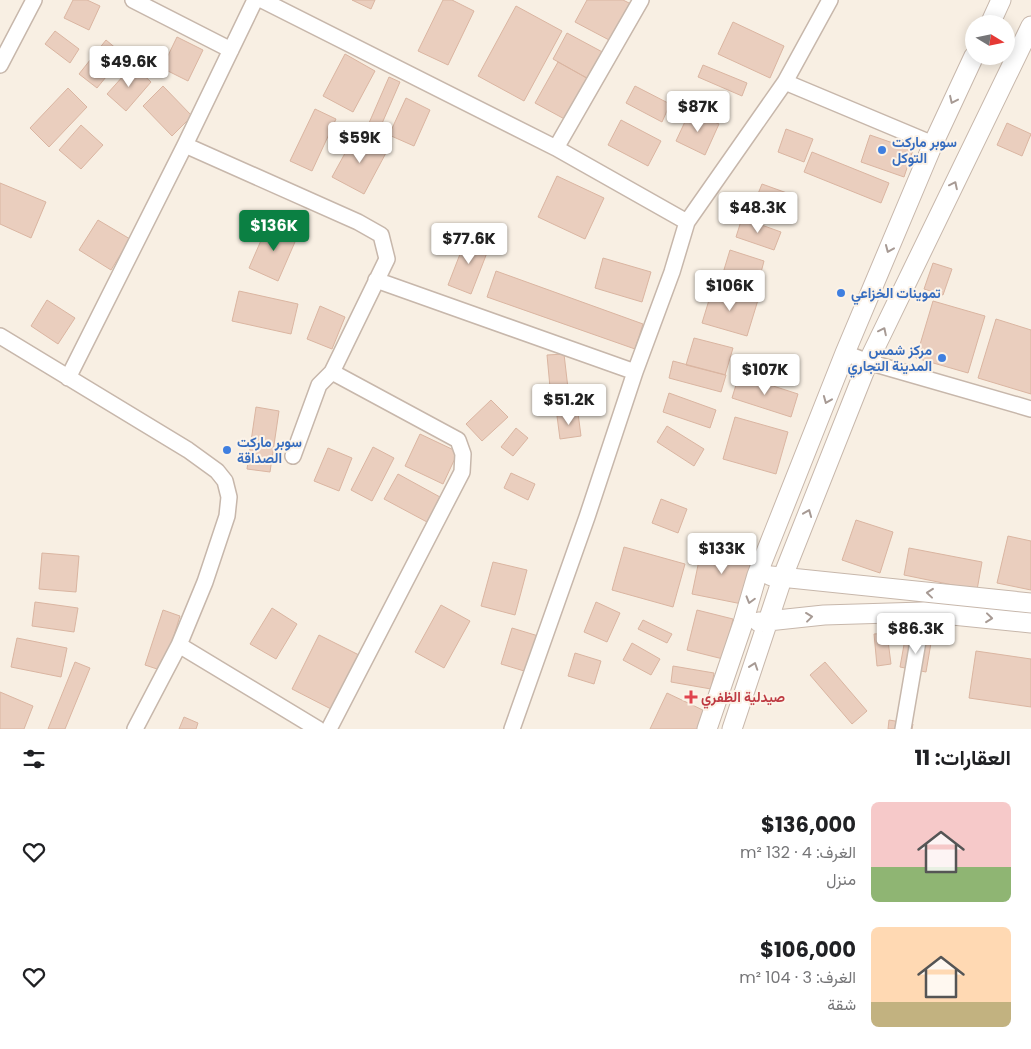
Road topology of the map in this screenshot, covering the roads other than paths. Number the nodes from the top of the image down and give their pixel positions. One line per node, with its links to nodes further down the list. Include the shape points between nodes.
1 (34, 0): 11 (street)
2 (134, 0): 10 (street)
3 (254, 0): 10 (street)
4 (262, 0): 16 (street)
5 (641, 0): 16 (street)
6 (830, 0): 13 (street)
7 (1001, 0): 8 (street)
8 (994, 15)
9 (1031, 26): 21 (street, one-way to 9)
10 (231, 50): 15 (street)
11 (0, 64)
12 (970, 65): 14 (street, one-way to 14)
13 (785, 82): 14 (street); 17 (street)
14 (933, 144): 20 (street, one-way to 20)
15 (185, 145): 18 (street, via 381,235 387,259); 24 (street)
16 (556, 148): 17 (street)
17 (687, 222): 23 (street)
18 (376, 280): 22 (street); 23 (street)
19 (0, 336): 24 (street)
20 (845, 353): 21 (street); 27 (street, one-way to 27)
21 (868, 362): 25 (street); 28 (street, one-way to 21)
22 (332, 372): 26 (street, via 319,385); 37 (street, via 458,440 462,472)
23 (635, 372): 38 (street)
24 (68, 378): 34 (street, via 188,450 217,471 225,481 230,497 220,540)
25 (1031, 409)
26 (293, 456)
27 (756, 575): 28 (street); 32 (street, one-way to 32)
28 (783, 576): 29 (street, one-way to 28); 31 (street)
29 (1031, 603)
30 (923, 612): 31 (street, one-way to 30, via 824,615); 33 (street, one-way to 33); 41 (street)
31 (770, 622): 32 (street); 40 (street, one-way to 31)
32 (743, 623): 39 (street)
33 (1031, 623)
34 (179, 645): 35 (street); 36 (street)
35 (135, 729)
36 (318, 729)
37 (329, 729)
38 (512, 729)
39 (707, 729)
40 (732, 729)
41 (903, 729)

